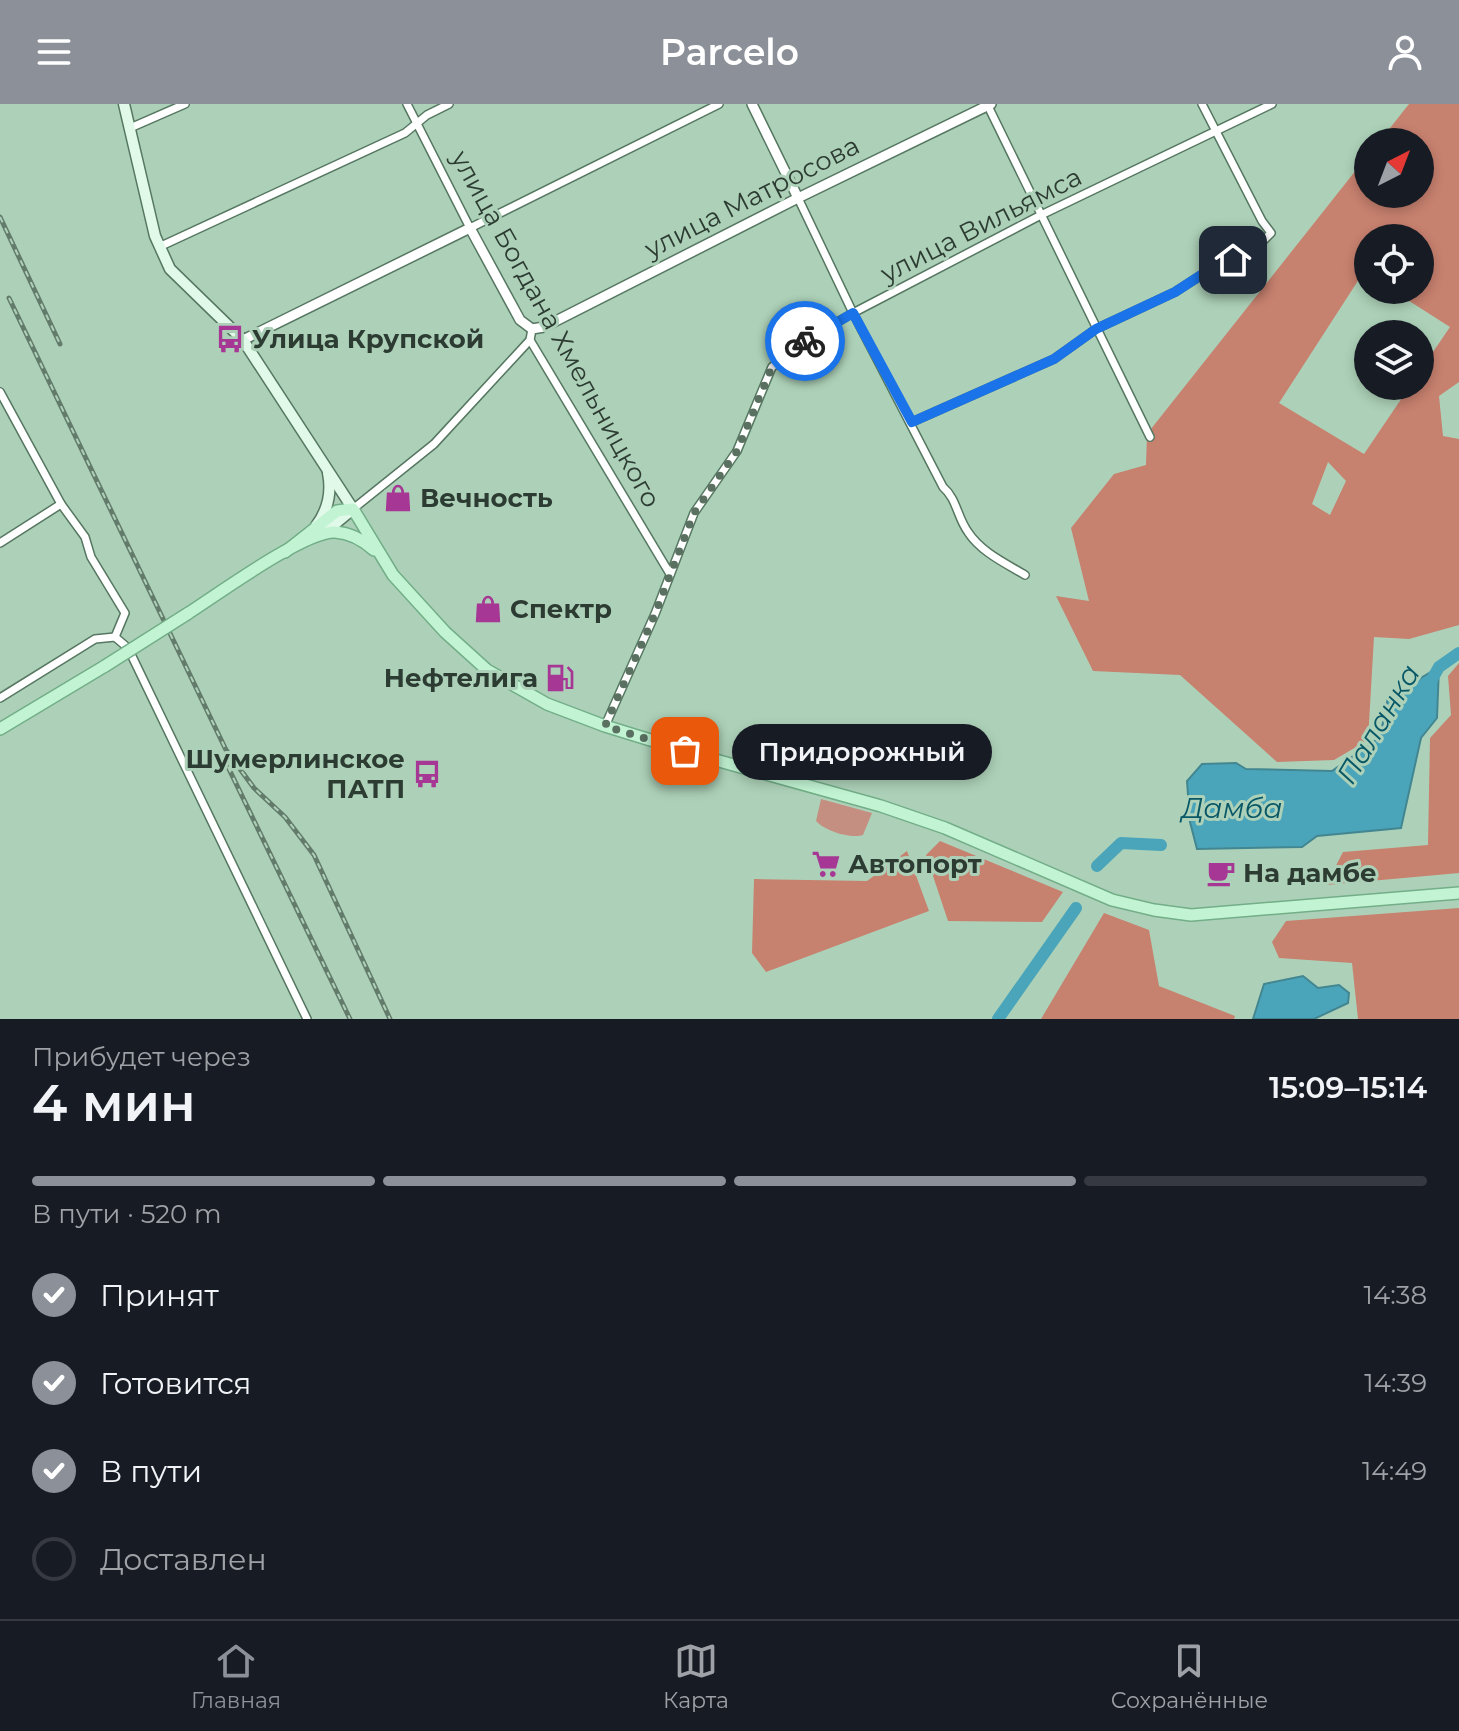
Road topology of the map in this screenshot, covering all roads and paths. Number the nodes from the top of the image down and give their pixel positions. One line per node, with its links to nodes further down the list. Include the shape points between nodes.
1 (124, 104): 11 (main road)
2 (185, 104): 11 (street)
3 (407, 104): 10 (street, улица Богдана Хмельницкого)
4 (449, 104): 10 (street)
5 (719, 104): 15 (street)
6 (752, 104): 13 (street)
7 (989, 104): 13 (street, улица Матросова); 14 (street)
8 (1202, 104): 12 (street)
9 (1272, 104): 12 (street, улица Вильямса)
10 (416, 124): 15 (street, улица Богдана Хмельницкого); 16 (street)
11 (130, 128): 16 (main road)
12 (1215, 131): 14 (street, улица Вильямса); 19 (street, via 1271,233 1254,250)
13 (798, 198): 17 (street); 18 (street, улица Матросова)
14 (1041, 215): 17 (street, улица Вильямса); 19 (street)
15 (470, 228): 18 (street, улица Богдана Хмельницкого, via 520,320); 20 (street)
16 (159, 247): 20 (main road, via 170,269)
17 (853, 313): 23 (street); 31 (street, улица Вильямса, via 772,367 737,451 694,513)
18 (532, 329): 21 (street, улица Богдана Хмельницкого)
19 (1096, 329): 23 (street, via 1054,359); 24 (street)
20 (243, 340): 25 (main road)
21 (530, 340): 27 (street, via 434,444); 31 (street, улица Богдана Хмельницкого)
22 (1, 395): 26 (street)
23 (912, 422): 32 (street, via 968,533 990,555)
24 (1150, 437)
25 (325, 464): 27 (main road); 28 (main road, via 330,496)
26 (61, 504): 29 (street); 33 (street, via 125,613)
27 (353, 509): 28 (main road, via 337,511); 30 (main road)
28 (320, 530): 30 (main road, via 354,536); 36 (main road, bridge)
29 (0, 543)
30 (380, 556): 35 (main road, via 406,591 487,670 547,704)
31 (670, 574): 35 (street, улица Вильямса)
32 (1025, 575)
33 (115, 637): 34 (street, via 95,639); 38 (street, via 128,648)
34 (0, 698)
35 (605, 726): 37 (main road, via 881,806 1112,900 1154,910 1191,915)
36 (0, 729)
37 (1459, 893)
38 (307, 1019)

